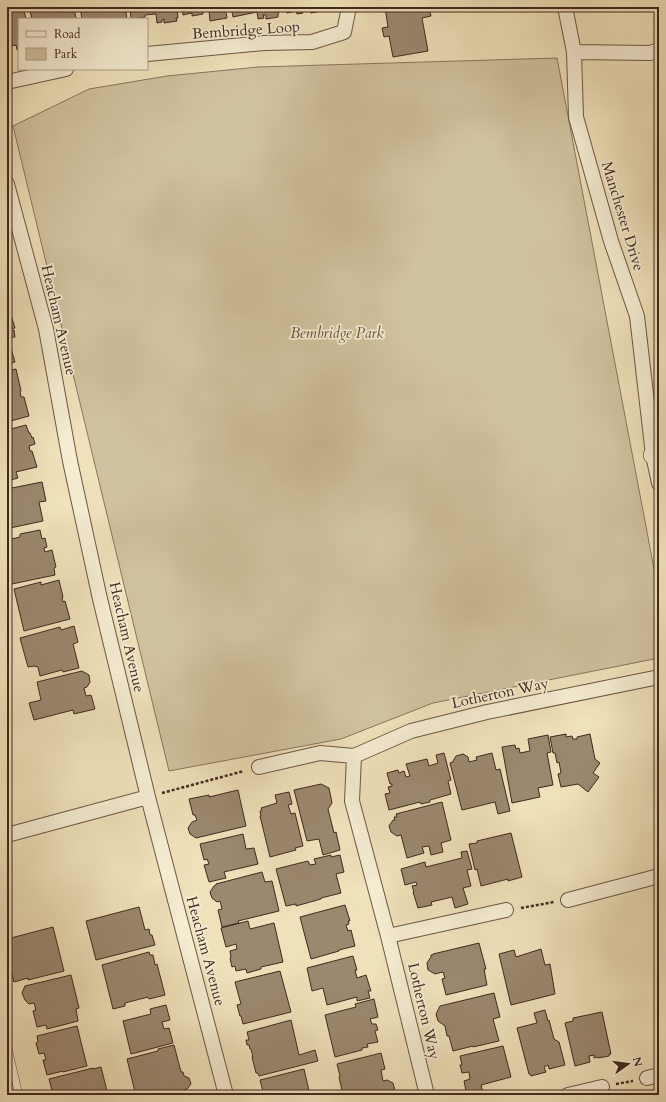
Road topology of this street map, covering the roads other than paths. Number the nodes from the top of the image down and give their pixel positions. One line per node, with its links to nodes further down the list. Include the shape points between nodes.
1 (349, 7): 5 (street, Bembridge Loop, via 344,32 312,42 264,43)
2 (565, 7): 4 (street, Manchester Drive)
3 (659, 50): 4 (street, via 650,53)
4 (574, 52): 9 (street, Manchester Drive, via 576,117 611,241 638,316)
5 (148, 54)
6 (61, 70): 7 (street)
7 (7, 82)
8 (7, 184): 14 (street, Heacham Avenue, via 46,329 70,462)
9 (656, 455): 10 (street, Manchester Drive)
10 (659, 483)
11 (659, 677): 12 (street, Lotherton Way, via 487,712 411,731)
12 (354, 756): 13 (street, via 320,752); 19 (street, Lotherton Way, via 352,801)
13 (259, 767)
14 (148, 797): 15 (street); 23 (street, Heacham Avenue)
15 (7, 835)
16 (659, 876): 17 (street)
17 (568, 900)
18 (506, 910): 19 (street)
19 (388, 936): 24 (street, Lotherton Way)
20 (7, 1044): 22 (lane)
21 (602, 1087): 25 (street)
22 (20, 1095)
23 (226, 1095)
24 (427, 1095)
25 (568, 1095)

